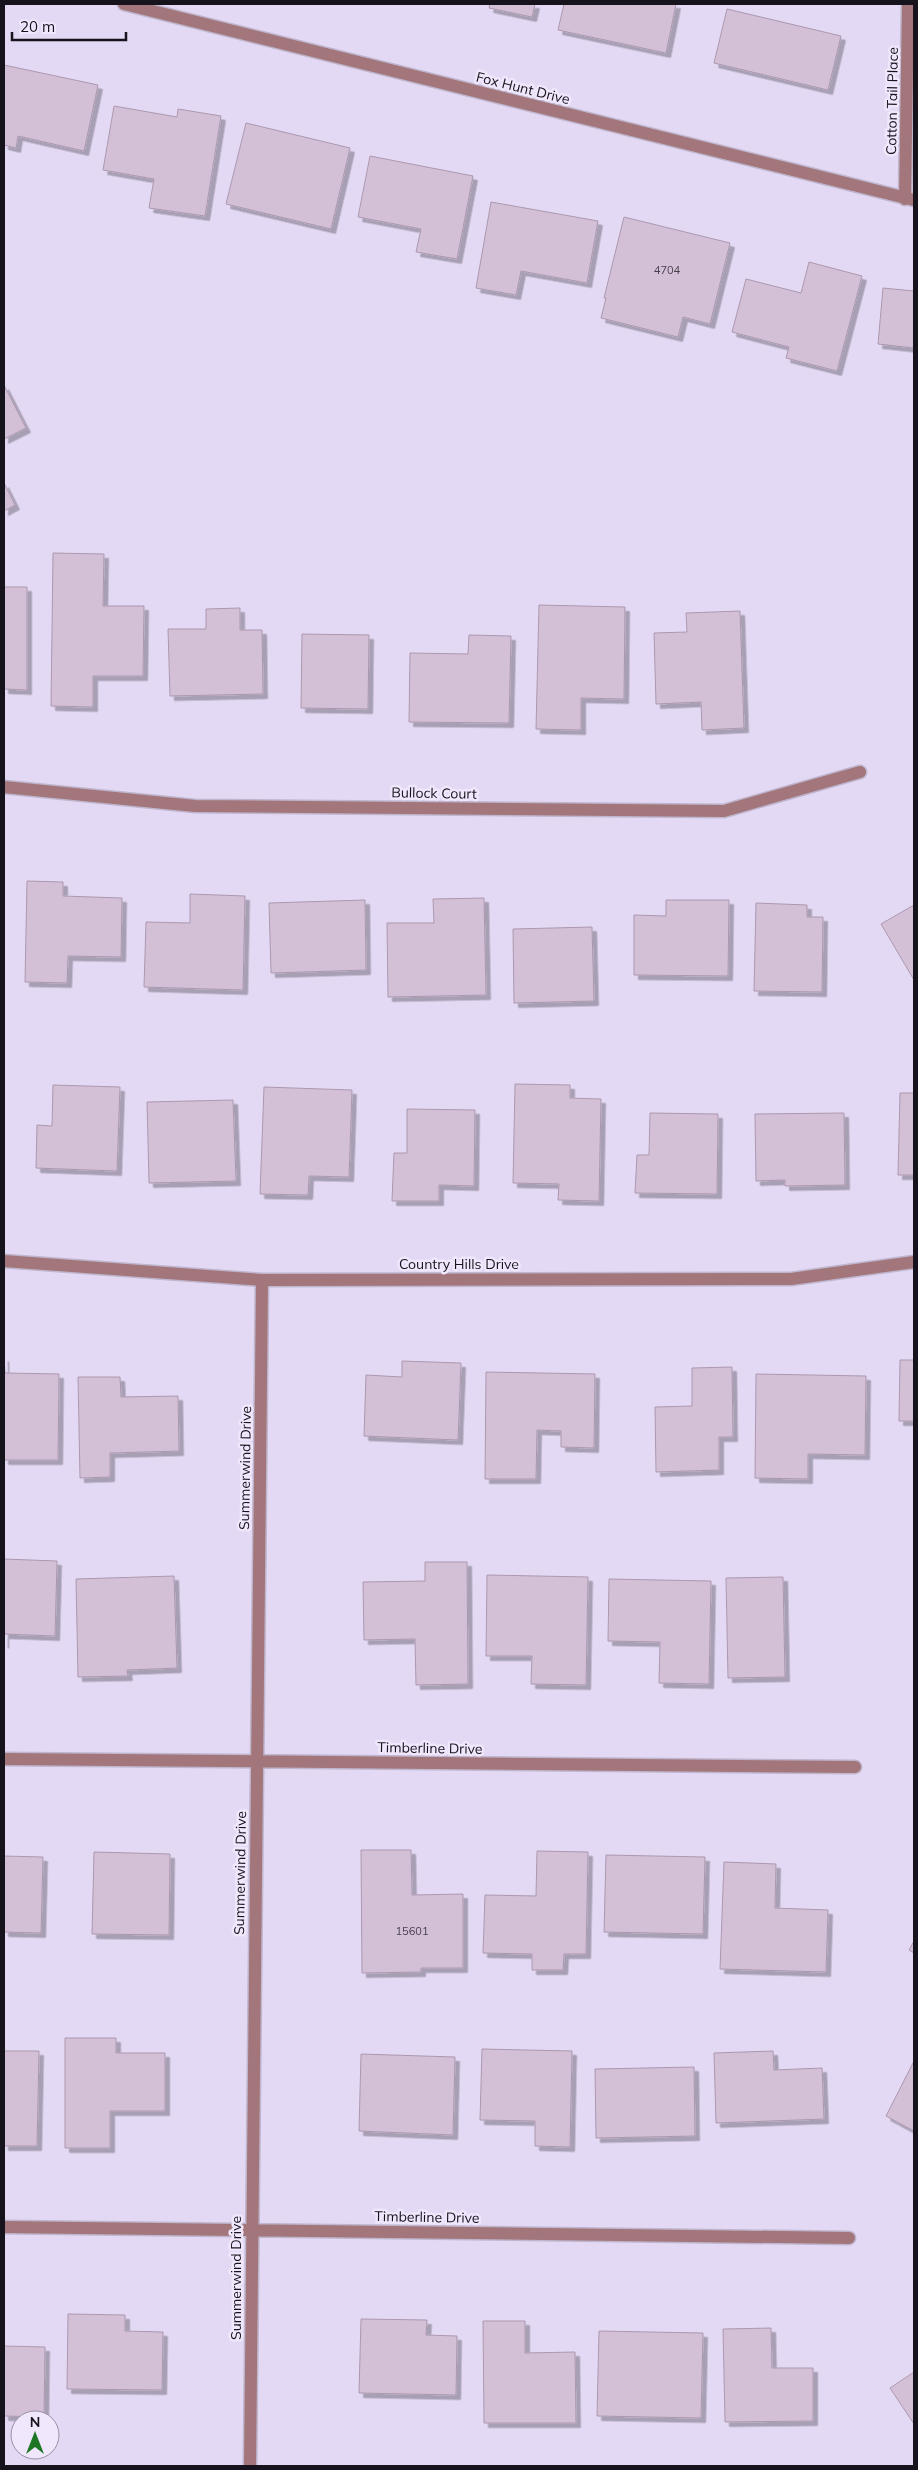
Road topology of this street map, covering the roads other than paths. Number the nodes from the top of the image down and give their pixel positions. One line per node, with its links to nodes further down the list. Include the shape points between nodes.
1 (124, 4): 3 (street, Fox Hunt Drive)
2 (908, 4): 3 (street, Cotton Tail Place)
3 (910, 200)
4 (860, 772): 5 (street, Bullock Court, via 724,811 195,806)
5 (4, 786)
6 (4, 1261): 8 (street, Country Hills Drive)
7 (914, 1262): 8 (street, Country Hills Drive, via 791,1279)
8 (262, 1280): 10 (street, Summerwind Drive)
9 (4, 1759): 10 (street, Timberline Drive)
10 (257, 1762): 11 (street, Timberline Drive); 13 (street, Summerwind Drive)
11 (855, 1767)
12 (4, 2227): 13 (street, Timberline Drive)
13 (252, 2230): 14 (street, Timberline Drive); 15 (street, Summerwind Drive)
14 (849, 2238)
15 (250, 2466)

